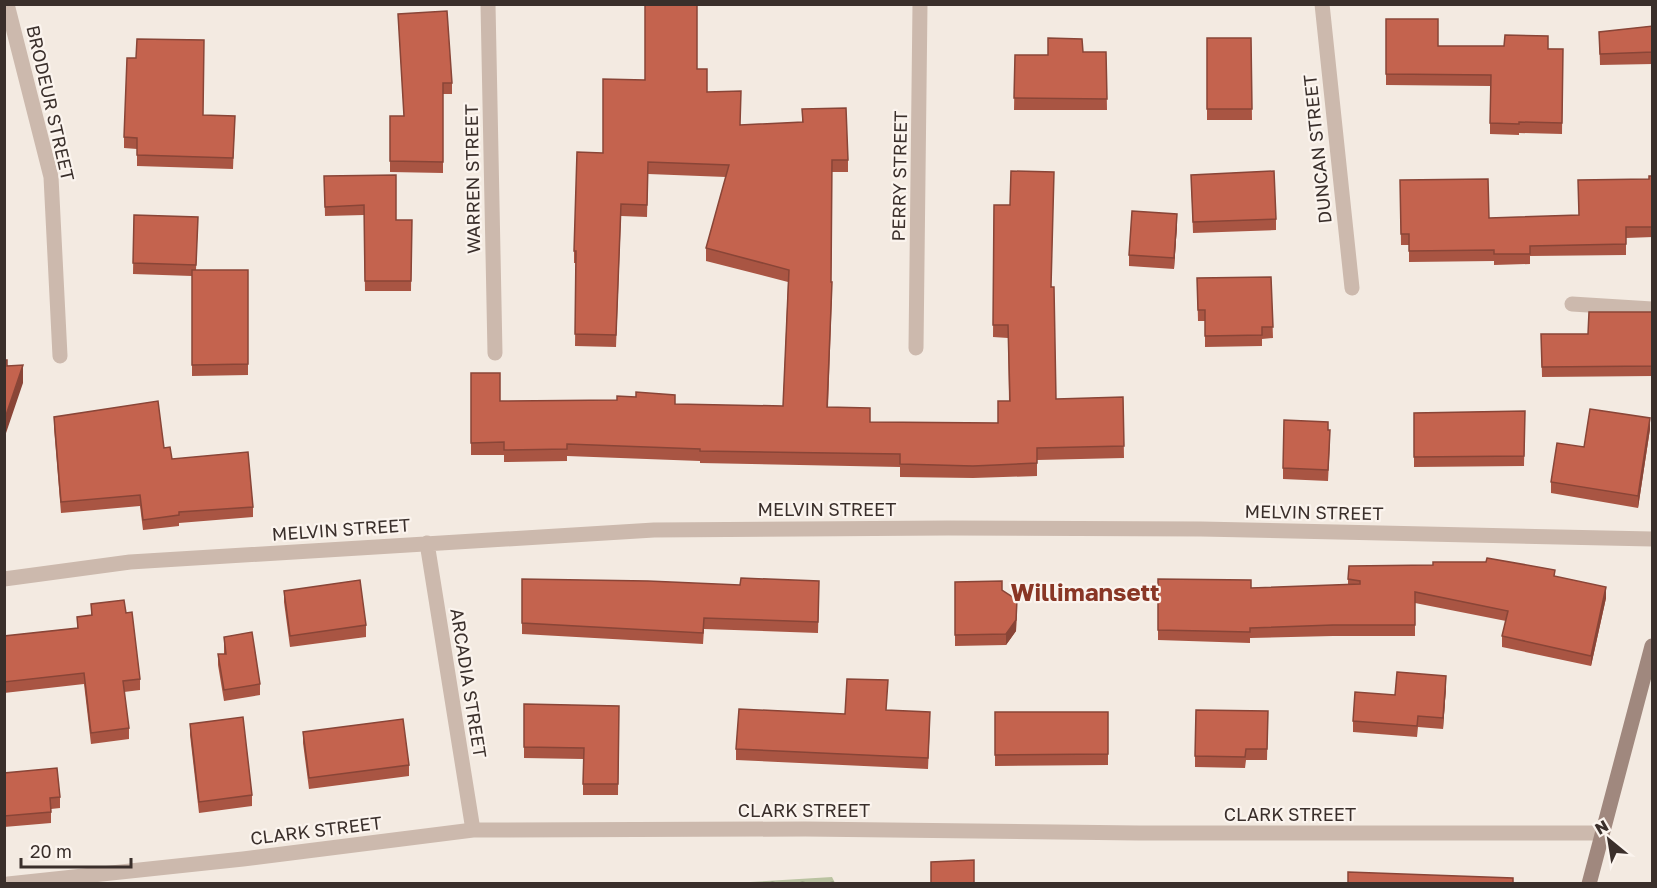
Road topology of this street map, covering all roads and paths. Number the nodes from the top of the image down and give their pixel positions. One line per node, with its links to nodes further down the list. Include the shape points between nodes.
1 (7, 4): 10 (street, BRODEUR STREET, via 51,177)
2 (488, 4): 9 (street, WARREN STREET)
3 (920, 4): 8 (street, PERRY STREET)
4 (1322, 4): 5 (street, DUNCAN STREET)
5 (1352, 288)
6 (1572, 304): 7 (street)
7 (1653, 309)
8 (916, 348)
9 (495, 353)
10 (60, 356)
11 (1653, 540): 12 (street, MELVIN STREET, via 1201,529 948,528 654,530)
12 (427, 543): 13 (street, MELVIN STREET, via 130,562); 15 (street, ARCADIA STREET)
13 (4, 579)
14 (1653, 646): 16 (main road)
15 (473, 830): 16 (street, CLARK STREET); 17 (street, CLARK STREET)
16 (1602, 833): 18 (main road)
17 (8, 884)
18 (1589, 884)

